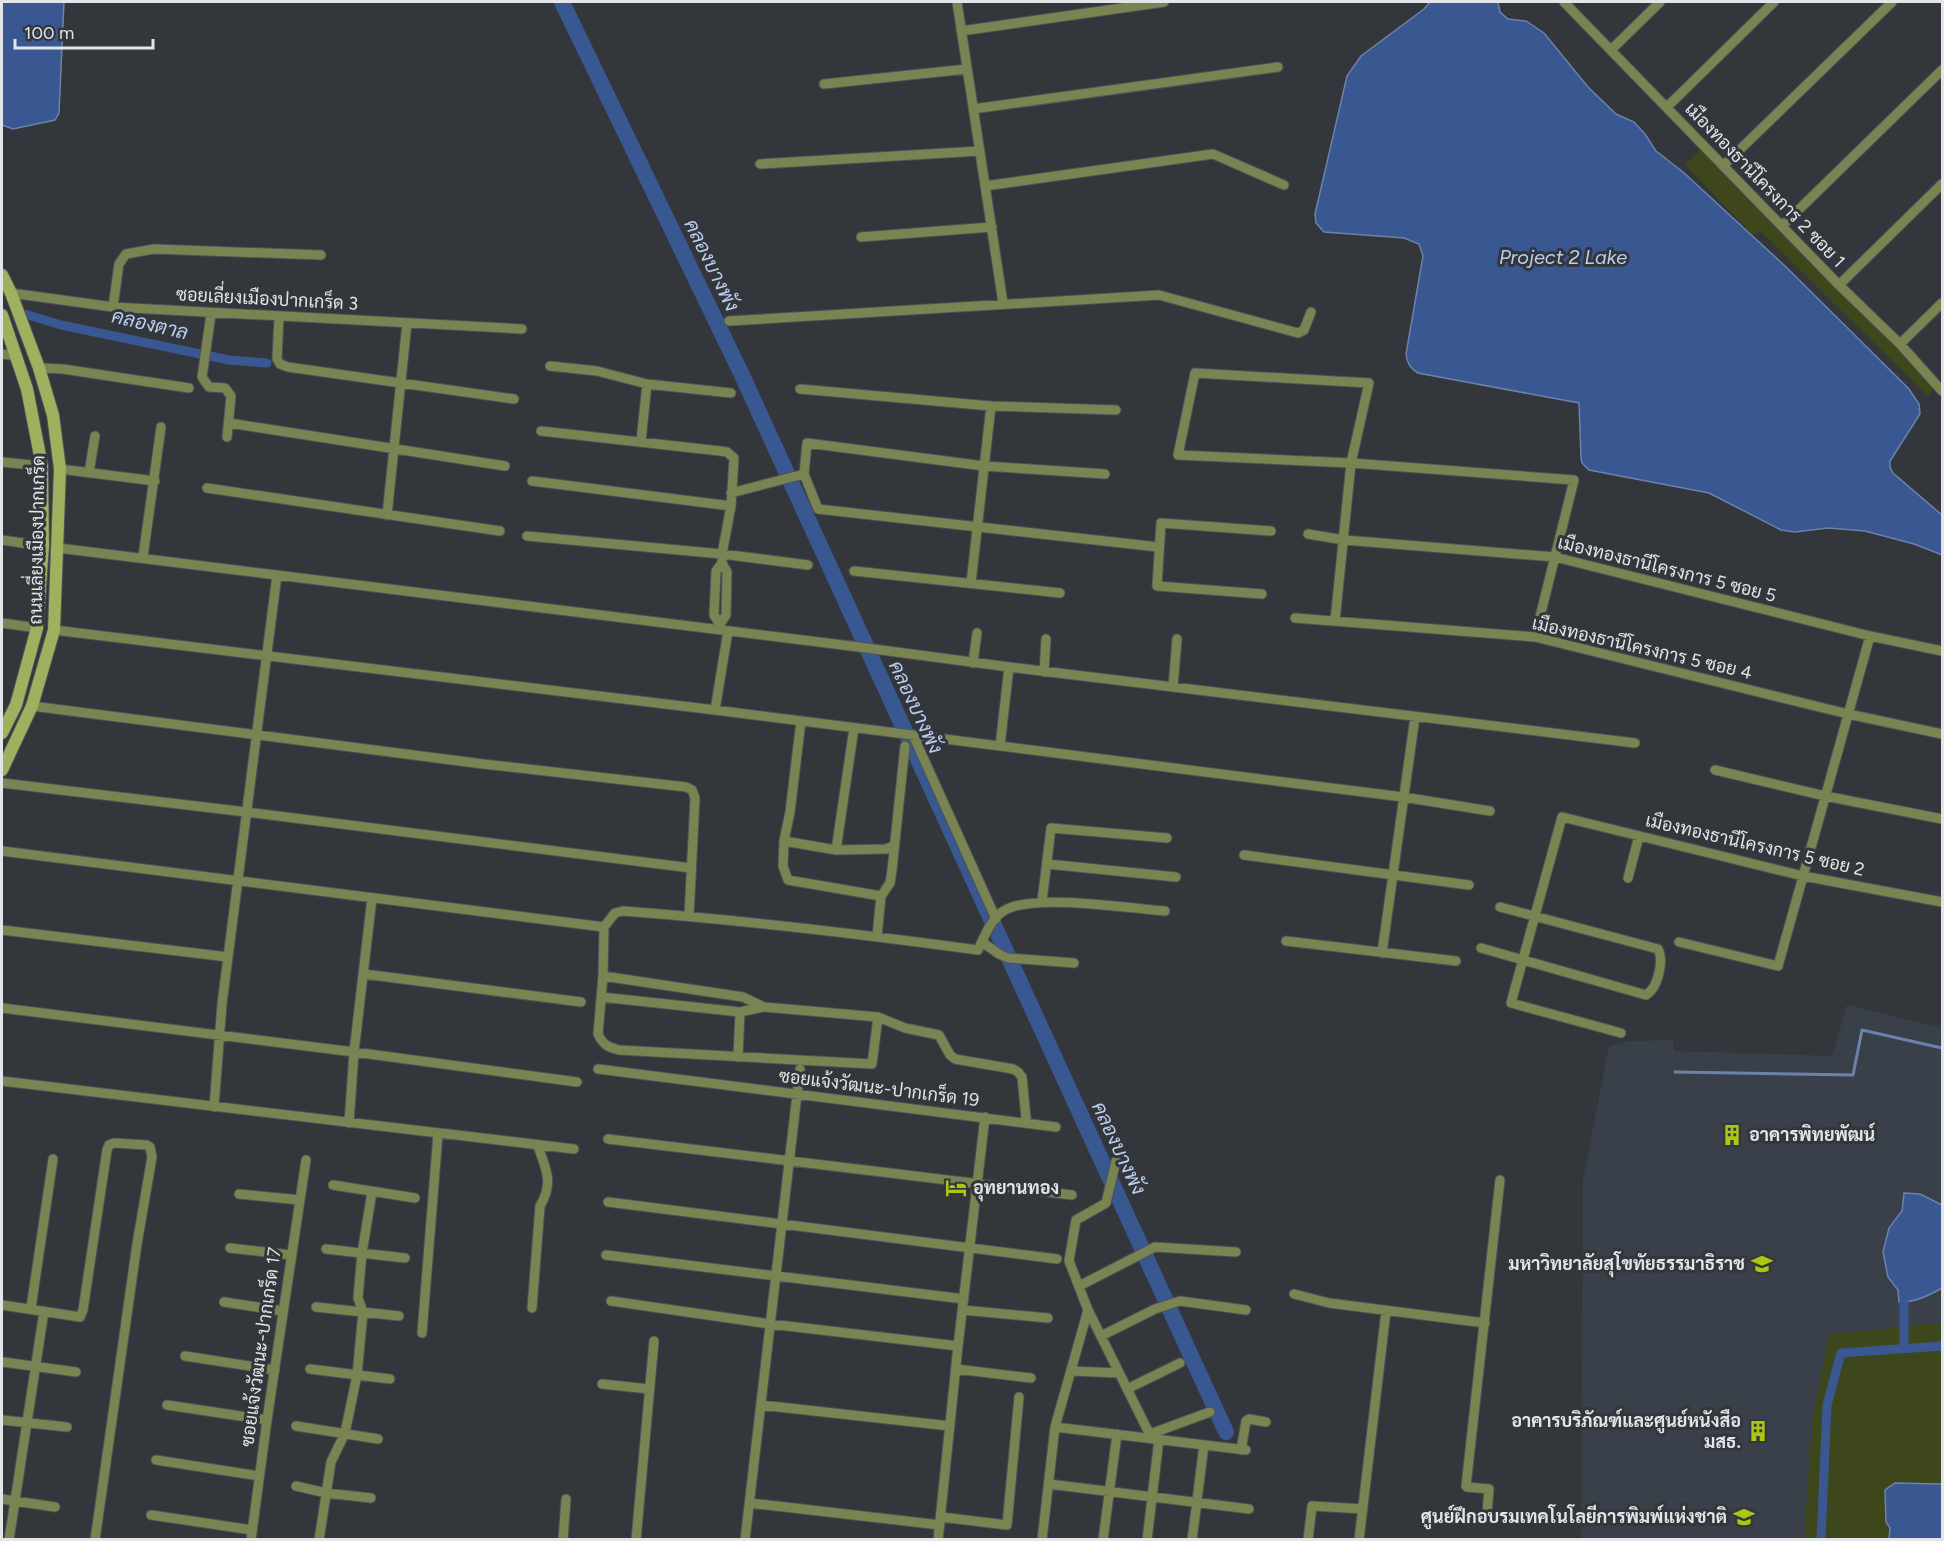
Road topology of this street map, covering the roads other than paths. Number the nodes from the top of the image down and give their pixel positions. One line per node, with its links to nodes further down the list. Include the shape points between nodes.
1 (957, 2): 7 (street)
2 (1164, 2): 7 (street)
3 (1564, 2): 8 (street, เมืองทองธานีโครงการ 2 ซอย 1)
4 (1660, 2): 8 (street)
5 (1774, 2): 13 (street)
6 (1892, 2): 17 (street)
7 (961, 31): 10 (street)
8 (1611, 50): 13 (street, เมืองทองธานีโครงการ 2 ซอย 1)
9 (1278, 68): 14 (street)
10 (967, 69): 12 (street); 14 (street)
11 (1942, 70): 21 (street)
12 (825, 84)
13 (1667, 107): 17 (street, เมืองทองธานีโครงการ 2 ซอย 1)
14 (973, 109): 15 (street)
15 (980, 152): 16 (street); 20 (street)
16 (760, 164)
17 (1723, 166): 21 (street, เมืองทองธานีโครงการ 2 ซอย 1)
18 (1942, 184): 26 (street)
19 (1284, 185): 20 (street, via 1213,154)
20 (985, 186): 22 (street)
21 (1782, 226): 26 (street, เมืองทองธานีโครงการ 2 ซอย 1)
22 (992, 227): 23 (street); 28 (street)
23 (861, 237)
24 (321, 255): 30 (street, via 154,249 126,254 119,264)
25 (2, 275): 27 (main road, ถนนเลี่ยงเมืองปากเกร็ด)
26 (1839, 285): 38 (street, เมืองทองธานีโครงการ 2 ซอย 1)
27 (11, 293): 30 (street, ซอยเลี่ยงเมืองปากเกร็ด 3); 42 (main road, ถนนเลี่ยงเมืองปากเกร็ด)
28 (1003, 303): 31 (street, via 1159,295 1298,333 1304,330); 35 (street)
29 (1942, 303): 38 (street)
30 (113, 307): 32 (street, ซอยเลี่ยงเมืองปากเกร็ด 3)
31 (1311, 312)
32 (211, 314): 34 (street, ซอยเลี่ยงเมืองปากเกร็ด 3); 52 (street, via 202,377 209,387 229,392)
33 (2, 315): 40 (main road, ถนนเลี่ยงเมืองปากเกร็ด)
34 (279, 316): 36 (street, ซอยเลี่ยงเมืองปากเกร็ด 3); 43 (street, via 280,364)
35 (729, 321)
36 (408, 323): 37 (street, ซอยเลี่ยงเมืองปากเกร็ด 3); 43 (street)
37 (522, 329)
38 (1900, 344): 47 (street, เมืองทองธานีโครงการ 2 ซอย 1)
39 (2, 354): 40 (street)
40 (17, 356): 61 (main road, ถนนเลี่ยงเมืองปากเกร็ด)
41 (550, 366): 44 (street)
42 (39, 368): 45 (street); 64 (main road, ถนนเลี่ยงเมืองปากเกร็ด, via 53,415)
43 (401, 384): 49 (street); 58 (street)
44 (647, 384): 48 (street); 57 (street)
45 (189, 388)
46 (800, 389): 50 (street)
47 (1942, 390)
48 (731, 393)
49 (514, 399)
50 (991, 406): 51 (street); 63 (street)
51 (1116, 410)
52 (229, 423): 56 (street); 58 (street)
53 (161, 427): 68 (street)
54 (541, 431): 57 (street)
55 (95, 436): 65 (street)
56 (227, 437)
57 (641, 441): 71 (street, via 727,452 734,458)
58 (394, 448): 62 (street); 73 (street)
59 (2, 462): 61 (street)
60 (1351, 463): 60 (street, via 1369,383 1195,373 1178,455); 80 (street); 85 (street, via 1574,480)
61 (42, 466): 81 (main road, ถนนเลี่ยงเมืองปากเกร็ด)
62 (505, 466)
63 (984, 466): 66 (street, via 807,444); 67 (street); 74 (street)
64 (60, 469): 65 (street); 83 (main road, ถนนเลี่ยงเมืองปากเกร็ด)
65 (89, 473): 68 (street)
66 (804, 474): 71 (street); 74 (street, via 818,509)
67 (1105, 474)
68 (155, 481): 84 (street)
69 (532, 482): 72 (street)
70 (207, 488): 73 (street)
71 (731, 494): 72 (street)
72 (731, 506): 86 (street)
73 (387, 515): 75 (street)
74 (977, 527): 82 (street); 90 (street)
75 (500, 531)
76 (1271, 531): 82 (street, via 1161,523)
77 (1308, 534): 80 (street, เมืองทองธานีโครงการ 5 ซอย 5)
78 (527, 536): 86 (street)
79 (2, 540): 81 (street)
80 (1344, 540): 85 (street, เมืองทองธานีโครงการ 5 ซอย 5); 94 (street)
81 (43, 546): 97 (main road, ถนนเลี่ยงเมืองปากเกร็ด)
82 (1158, 547): 92 (street, via 1157,586)
83 (58, 548): 84 (street); 98 (main road, ถนนเลี่ยงเมืองปากเกร็ด)
84 (143, 557): 89 (street)
85 (1555, 557): 101 (street, เมืองทองธานีโครงการ 5 ซอย 5); 102 (street)
86 (722, 558): 87 (street); 96 (street, via 727,572 726,615)
87 (808, 565)
88 (854, 571): 90 (street)
89 (277, 575): 96 (street); 106 (street)
90 (971, 584): 91 (street)
91 (1060, 593)
92 (1262, 594)
93 (1294, 618): 94 (street, เมืองทองธานีโครงการ 5 ซอย 4)
94 (1335, 621): 102 (street, เมืองทองธานีโครงการ 5 ซอย 4)
95 (2, 623): 97 (street)
96 (718, 626): 99 (street)
97 (37, 628): 117 (main road, ถนนเลี่ยงเมืองปากเกร็ด, via 16,705)
98 (54, 630): 106 (street); 111 (main road, ถนนเลี่ยงเมืองปากเกร็ด)
99 (728, 631): 107 (street); 112 (street)
100 (977, 633): 107 (street)
101 (1870, 636): 105 (street, เมืองทองธานีโครงการ 5 ซอย 5); 113 (street)
102 (1535, 637): 113 (street, เมืองทองธานีโครงการ 5 ซอย 4)
103 (1046, 639): 109 (street)
104 (1177, 639): 110 (street)
105 (1942, 651)
106 (266, 655): 112 (street); 119 (street)
107 (973, 663): 108 (street)
108 (1009, 668): 109 (street); 123 (street)
109 (1044, 672): 110 (street)
110 (1173, 687): 114 (street)
111 (32, 706): 119 (street); 124 (main road, ถนนเลี่ยงเมืองปากเกร็ด)
112 (715, 710): 115 (street)
113 (1848, 714): 118 (street, เมืองทองธานีโครงการ 5 ซอย 4); 127 (street)
114 (1415, 717): 121 (street); 128 (street)
115 (801, 721): 116 (street); 134 (street)
116 (854, 728): 120 (street); 136 (street)
117 (2, 733)
118 (1942, 734)
119 (256, 735): 130 (street); 140 (street, via 686,787 692,789 695,798)
120 (913, 735): 123 (street); 155 (street)
121 (1635, 743)
122 (905, 746): 135 (street)
123 (1000, 746): 128 (street)
124 (2, 770)
125 (1715, 770): 127 (street)
126 (2, 783): 130 (street)
127 (1826, 796): 131 (street); 142 (street)
128 (1403, 797): 129 (street); 141 (street)
129 (1490, 811)
130 (246, 812): 140 (street); 145 (street)
131 (1942, 819)
132 (1639, 836): 142 (street, เมืองทองธานีโครงการ 5 ซอย 2); 144 (street); 154 (street, เมืองทองธานีโครงการ 5 ซอย 2, via 1562,817)
133 (1167, 838): 139 (street, via 1051,828)
134 (784, 841): 136 (street); 147 (street, via 783,866 788,880)
135 (893, 846): 136 (street); 147 (street, via 890,883)
136 (836, 850)
137 (2, 851): 145 (street)
138 (1244, 855): 141 (street)
139 (1047, 864): 143 (street); 149 (street)
140 (691, 868): 153 (street)
141 (1394, 874): 146 (street); 163 (street)
142 (1803, 876): 150 (street, เมืองทองธานีโครงการ 5 ซอย 2); 161 (street, via 1778,966)
143 (1176, 877)
144 (1628, 878)
145 (239, 882): 148 (street); 164 (street)
146 (1469, 885)
147 (881, 896): 158 (street)
148 (372, 898): 156 (street); 168 (street)
149 (1042, 901): 152 (street); 155 (street, via 1006,909)
150 (1942, 902)
151 (1500, 907): 154 (street)
152 (1165, 911)
153 (689, 916): 156 (street, via 623,911 615,913); 158 (street)
154 (1534, 916): 165 (street); 165 (street, via 1658,949 1658,976 1646,995)
155 (996, 919): 160 (street)
156 (604, 927): 169 (street)
157 (2, 930): 164 (street)
158 (877, 936): 160 (street, via 978,950)
159 (1286, 941): 163 (street)
160 (982, 942): 167 (street, via 1011,958)
161 (1679, 942)
162 (1481, 948): 165 (street)
163 (1382, 953): 166 (street)
164 (228, 957): 177 (street)
165 (1522, 959): 176 (street, via 1512,1003)
166 (1456, 961)
167 (1074, 963)
168 (364, 974): 171 (street); 178 (street)
169 (603, 976): 170 (street); 172 (street, via 743,997)
170 (601, 997): 174 (street); 179 (street, via 598,1034 608,1047)
171 (581, 1002)
172 (764, 1007): 174 (street); 175 (street)
173 (2, 1008): 177 (street)
174 (740, 1012): 179 (street)
175 (878, 1017): 179 (street, via 872,1064); 187 (street, via 939,1035 955,1059 1018,1072 1022,1077)
176 (1621, 1033)
177 (218, 1036): 178 (street); 185 (street)
178 (354, 1052): 183 (street); 188 (street)
179 (738, 1057)
180 (598, 1069): 184 (street, ซอยแจ้งวัฒนะ-ปากเกร็ด 19)
181 (800, 1069): 184 (street)
182 (2, 1081): 185 (street)
183 (577, 1082)
184 (798, 1095): 186 (street, ซอยแจ้งวัฒนะ-ปากเกร็ด 19); 196 (street)
185 (214, 1107): 188 (street)
186 (986, 1117): 189 (street); 199 (street, ซอยแจ้งวัฒนะ-ปากเกร็ด 19)
187 (1026, 1118)
188 (349, 1124): 190 (street)
189 (1056, 1127)
190 (438, 1134): 192 (street); 238 (street)
191 (608, 1139): 196 (street)
192 (538, 1146): 193 (street); 226 (street, via 549,1179 540,1206)
193 (574, 1149)
194 (53, 1159): 225 (street)
195 (306, 1160): 205 (street, ซอยแจ้งวัฒนะ-ปากเกร็ด 17)
196 (789, 1160): 199 (street); 207 (street)
197 (1116, 1161): 218 (street, via 1106,1203 1076,1220 1069,1261)
198 (1500, 1180): 236 (street)
199 (978, 1184): 203 (street); 209 (street, ซอยแจ้งวัฒนะ-ปากเกร็ด 19)
200 (333, 1185): 201 (street)
201 (372, 1192): 204 (street); 212 (street)
202 (239, 1194): 205 (street)
203 (1072, 1195)
204 (415, 1198)
205 (300, 1200): 213 (street, ซอยแจ้งวัฒนะ-ปากเกร็ด 17)
206 (608, 1202): 207 (street)
207 (782, 1225): 209 (street); 217 (street)
208 (230, 1248): 213 (street)
209 (970, 1248): 216 (street); 220 (street, ซอยแจ้งวัฒนะ-ปากเกร็ด 19)
210 (326, 1249): 212 (street)
211 (1236, 1252): 218 (street, via 1155,1247)
212 (362, 1253): 215 (street); 233 (street, via 358,1299)
213 (292, 1255): 231 (street, ซอยแจ้งวัฒนะ-ปากเกร็ด 17)
214 (606, 1255): 217 (street)
215 (405, 1258)
216 (1057, 1259)
217 (775, 1275): 220 (street); 237 (street)
218 (1079, 1286): 228 (street)
219 (1294, 1294): 232 (street)
220 (964, 1299): 227 (street, ซอยแจ้งวัฒนะ-ปากเกร็ด 19)
221 (611, 1301): 237 (street)
222 (224, 1302): 231 (street)
223 (2, 1305): 225 (street)
224 (316, 1307): 233 (street)
225 (31, 1308): 230 (street)
226 (532, 1308)
227 (963, 1310): 235 (street); 241 (street, ซอยแจ้งวัฒนะ-ปากเกร็ด 19)
228 (1088, 1310): 239 (street); 249 (street)
229 (1246, 1310): 239 (street, via 1180,1301)
230 (44, 1311): 245 (street); 296 (street, via 80,1317 109,1144 147,1145 152,1157)
231 (283, 1311): 248 (street, ซอยแจ้งวัฒนะ-ปากเกร็ด 17)
232 (1386, 1311): 236 (street); 290 (street)
233 (363, 1312): 234 (street); 252 (street)
234 (399, 1316)
235 (1047, 1318)
236 (1485, 1323): 291 (street, via 1466,1486 1489,1489)
237 (770, 1324): 241 (street); 260 (street)
238 (422, 1333)
239 (1101, 1336): 251 (street)
240 (654, 1341): 256 (street)
241 (958, 1346): 247 (street, ซอยแจ้งวัฒนะ-ปากเกร็ด 19)
242 (185, 1356): 248 (street)
243 (3, 1362): 245 (street)
244 (1180, 1363): 257 (street)
245 (35, 1367): 250 (street); 265 (street)
246 (310, 1368): 252 (street)
247 (956, 1369): 253 (street); 267 (street, ซอยแจ้งวัฒนะ-ปากเกร็ด 19)
248 (275, 1370): 263 (street, ซอยแจ้งวัฒนะ-ปากเกร็ด 17)
249 (1071, 1371): 251 (street); 269 (street)
250 (76, 1372)
251 (1119, 1373): 257 (street)
252 (357, 1375): 254 (street); 270 (street)
253 (1031, 1378)
254 (390, 1379)
255 (602, 1384): 256 (street)
256 (649, 1389): 299 (street)
257 (1127, 1389): 272 (street)
258 (1019, 1397): 293 (street, via 1007,1525)
259 (167, 1405): 263 (street)
260 (761, 1405): 267 (street); 287 (street)
261 (1210, 1412): 272 (street)
262 (2, 1420): 265 (street)
263 (267, 1420): 276 (street, ซอยแจ้งวัฒนะ-ปากเกร็ด 17)
264 (1266, 1422): 274 (street, via 1246,1421 1243,1450)
265 (27, 1424): 268 (street); 285 (street)
266 (296, 1426): 270 (street)
267 (950, 1426): 293 (street, ซอยแจ้งวัฒนะ-ปากเกร็ด 19)
268 (67, 1427)
269 (1055, 1427): 271 (street); 277 (street)
270 (345, 1433): 273 (street); 280 (street, via 331,1462)
271 (1117, 1434): 272 (street); 279 (street)
272 (1154, 1437): 274 (street); 281 (street)
273 (378, 1438)
274 (1204, 1445): 286 (street)
275 (156, 1460): 276 (street)
276 (259, 1476): 294 (street, ซอยแจ้งวัฒนะ-ปากเกร็ด 17)
277 (1049, 1484): 279 (street); 302 (street)
278 (296, 1486): 280 (street)
279 (1109, 1492): 281 (street); 303 (street)
280 (326, 1493): 282 (street); 297 (street)
281 (1152, 1497): 286 (street); 304 (street)
282 (371, 1498)
283 (2, 1499): 285 (street)
284 (566, 1499): 298 (street)
285 (15, 1501): 288 (street); 295 (street)
286 (1197, 1502): 289 (street); 305 (street)
287 (750, 1503): 293 (street); 300 (street)
288 (55, 1507)
289 (1249, 1509)
290 (1363, 1509): 306 (street, via 1312,1506); 307 (street)
291 (1487, 1513)
292 (152, 1515): 294 (street)
293 (940, 1521): 301 (street, ซอยแจ้งวัฒนะ-ปากเกร็ด 19)
294 (252, 1535)
295 (9, 1539)
296 (95, 1539)
297 (319, 1539)
298 (563, 1539)
299 (636, 1539)
300 (745, 1539)
301 (938, 1539)
302 (1042, 1539)
303 (1103, 1539)
304 (1148, 1539)
305 (1192, 1539)
306 (1308, 1539)
307 (1359, 1539)

